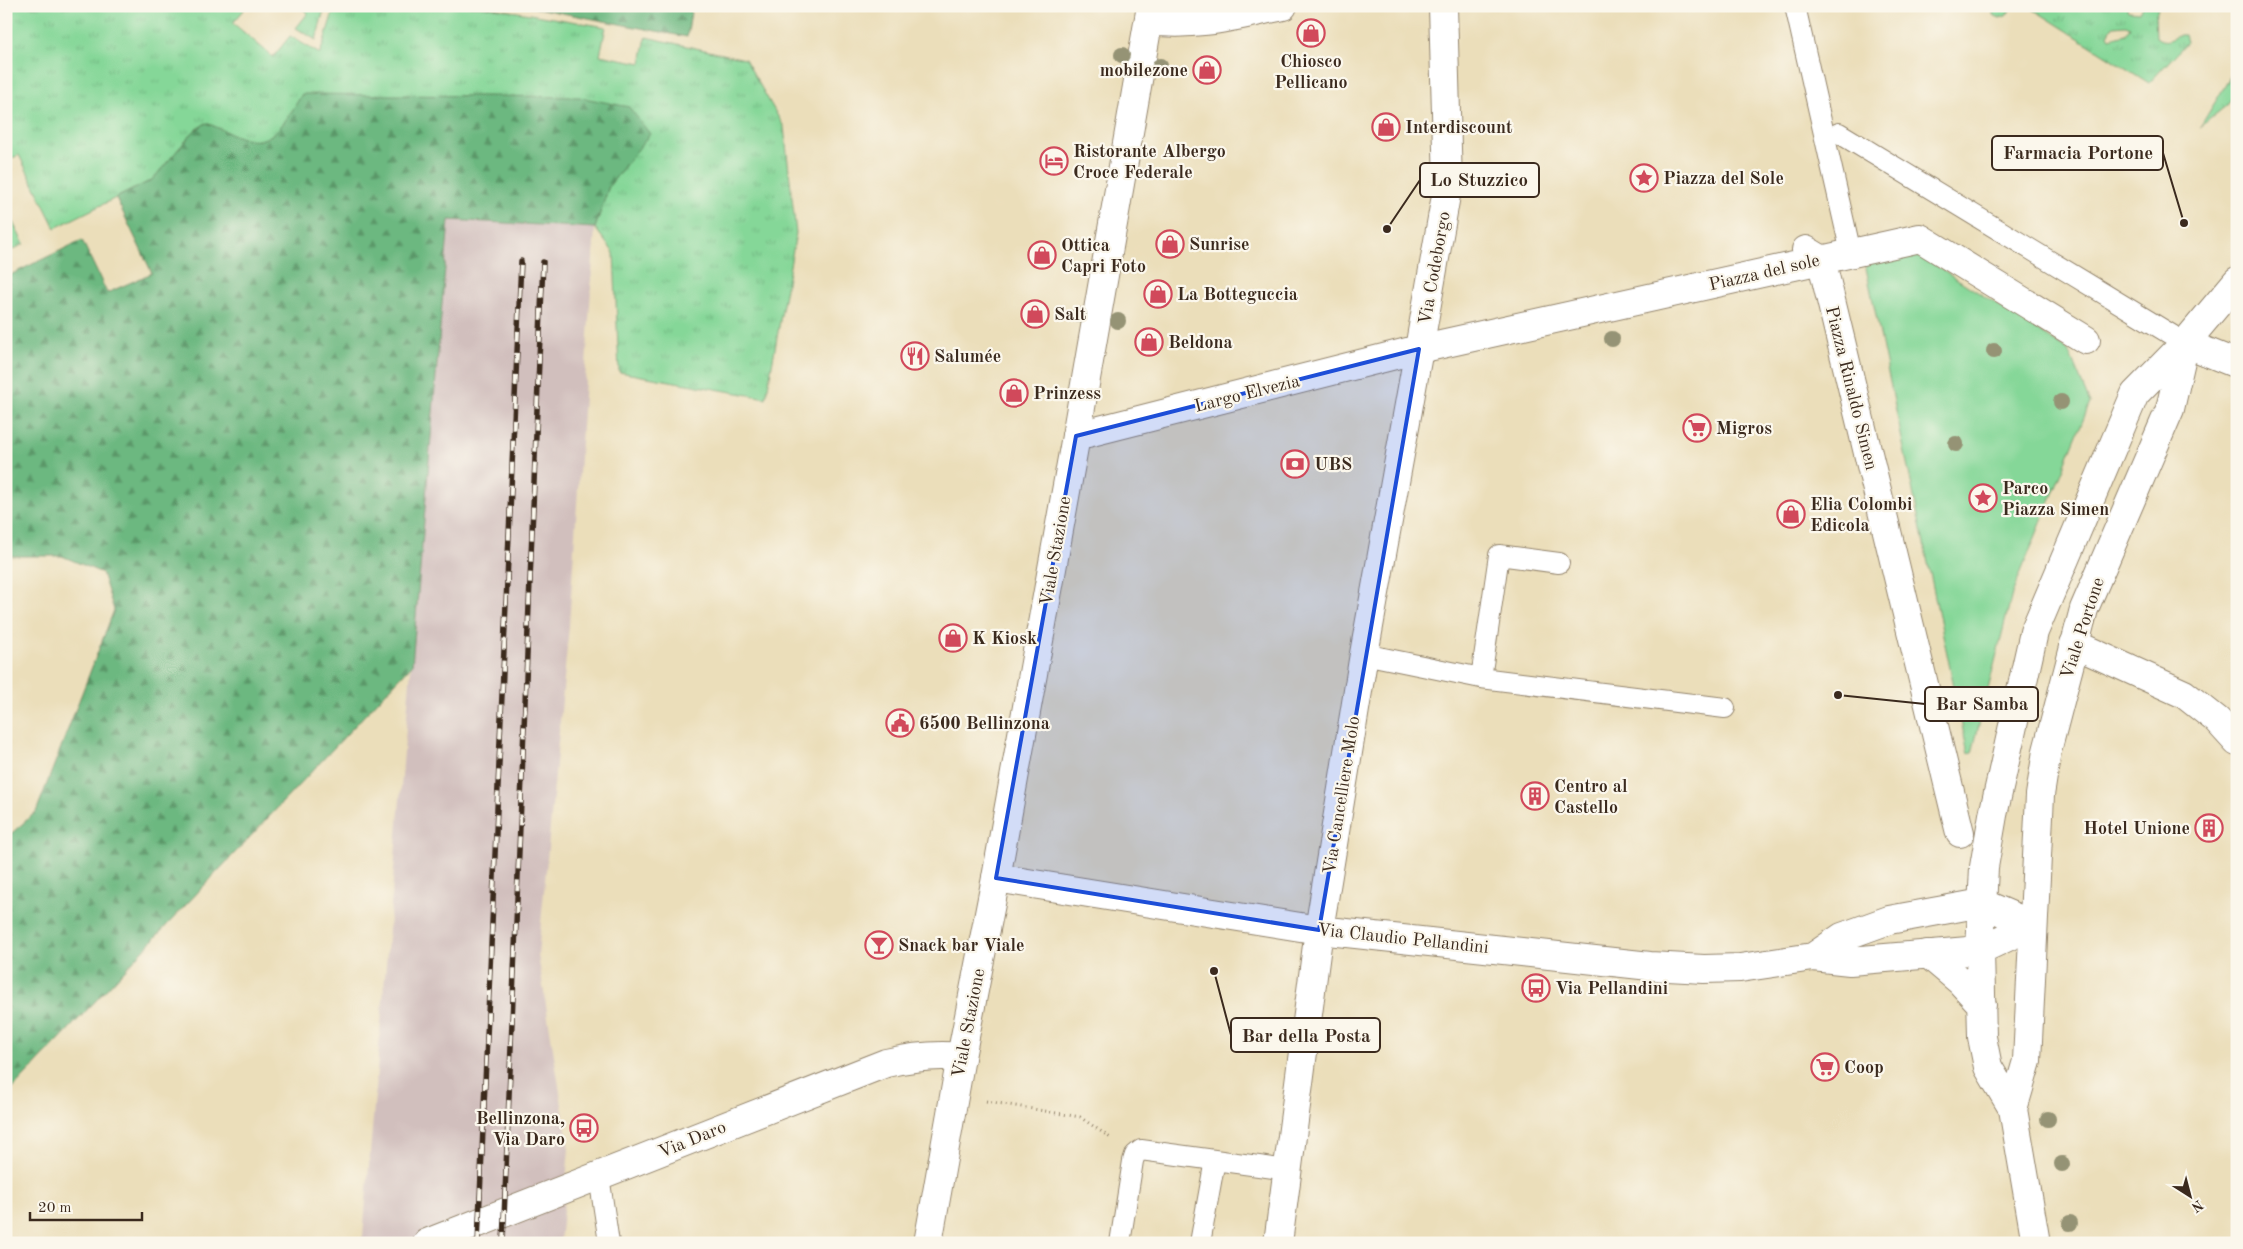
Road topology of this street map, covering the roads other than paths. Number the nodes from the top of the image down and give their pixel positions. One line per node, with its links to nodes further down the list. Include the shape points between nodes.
1 (1283, 6): 4 (street, via 1202,23 1185,24)
2 (1443, 6): 11 (street, Via Codeborgo, via 1448,184)
3 (1795, 6): 7 (lane)
4 (1150, 14): 13 (street, Viale Stazione)
5 (1839, 132): 10 (lane)
6 (1810, 252): 7 (street, Piazza del sole); 11 (street, Piazza del sole); 20 (street, Piazza Rinaldo Simen)
7 (1850, 253): 9 (street, Piazza del sole, via 1920,238)
8 (2237, 281): 10 (street, Viale Portone)
9 (2086, 340)
10 (2185, 343): 12 (street); 15 (street, Viale Portone, via 2170,408 2084,609); 22 (street, Viale Portone, via 2135,394 2034,632 1989,837)
11 (1419, 350): 13 (street, Largo Elvezia); 16 (street, Via Cancelliere Molo)
12 (2237, 364)
13 (1076, 436): 21 (street, Viale Stazione)
14 (1559, 562): 17 (lane, via 1499,555)
15 (2074, 644): 19 (street, via 2184,694 2217,720); 23 (street, Viale Portone, via 2043,777)
16 (1364, 654): 17 (lane); 24 (street, Via Cancelliere Molo)
17 (1481, 678): 18 (lane)
18 (1725, 708)
19 (2237, 742)
20 (1960, 834)
21 (996, 878): 24 (street, Via Claudio Pellandini); 29 (street, Viale Stazione)
22 (1982, 903): 23 (street); 25 (street, Viale Portone); 27 (street, Via Claudio Pellandini, via 1889,920 1842,938)
23 (2033, 925): 25 (street); 30 (street, Viale Portone, via 2026,1061)
24 (1319, 930): 27 (street, Via Claudio Pellandini, via 1668,967 1740,968); 32 (street, Via Cancelliere Molo)
25 (1980, 950): 26 (street, Via Claudio Pellandini); 28 (street, Viale Portone)
26 (1928, 954): 27 (street, Via Claudio Pellandini, via 1850,961); 28 (street, via 1955,976)
27 (1812, 957)
28 (1982, 1005): 30 (street, Viale Portone, via 1982,1037 1988,1067)
29 (961, 1057): 33 (street, Via Daro, via 918,1056 886,1063); 36 (street, Viale Stazione)
30 (2013, 1109): 40 (street)
31 (1215, 1160): 32 (lane); 37 (lane, via 1147,1150 1135,1155); 38 (lane)
32 (1288, 1170): 39 (street, Via Cancelliere Molo)
33 (599, 1176): 34 (street, Via Daro); 35 (lane)
34 (427, 1243)
35 (609, 1243)
36 (928, 1243)
37 (1120, 1243)
38 (1200, 1243)
39 (1278, 1243)
40 (2036, 1243)

